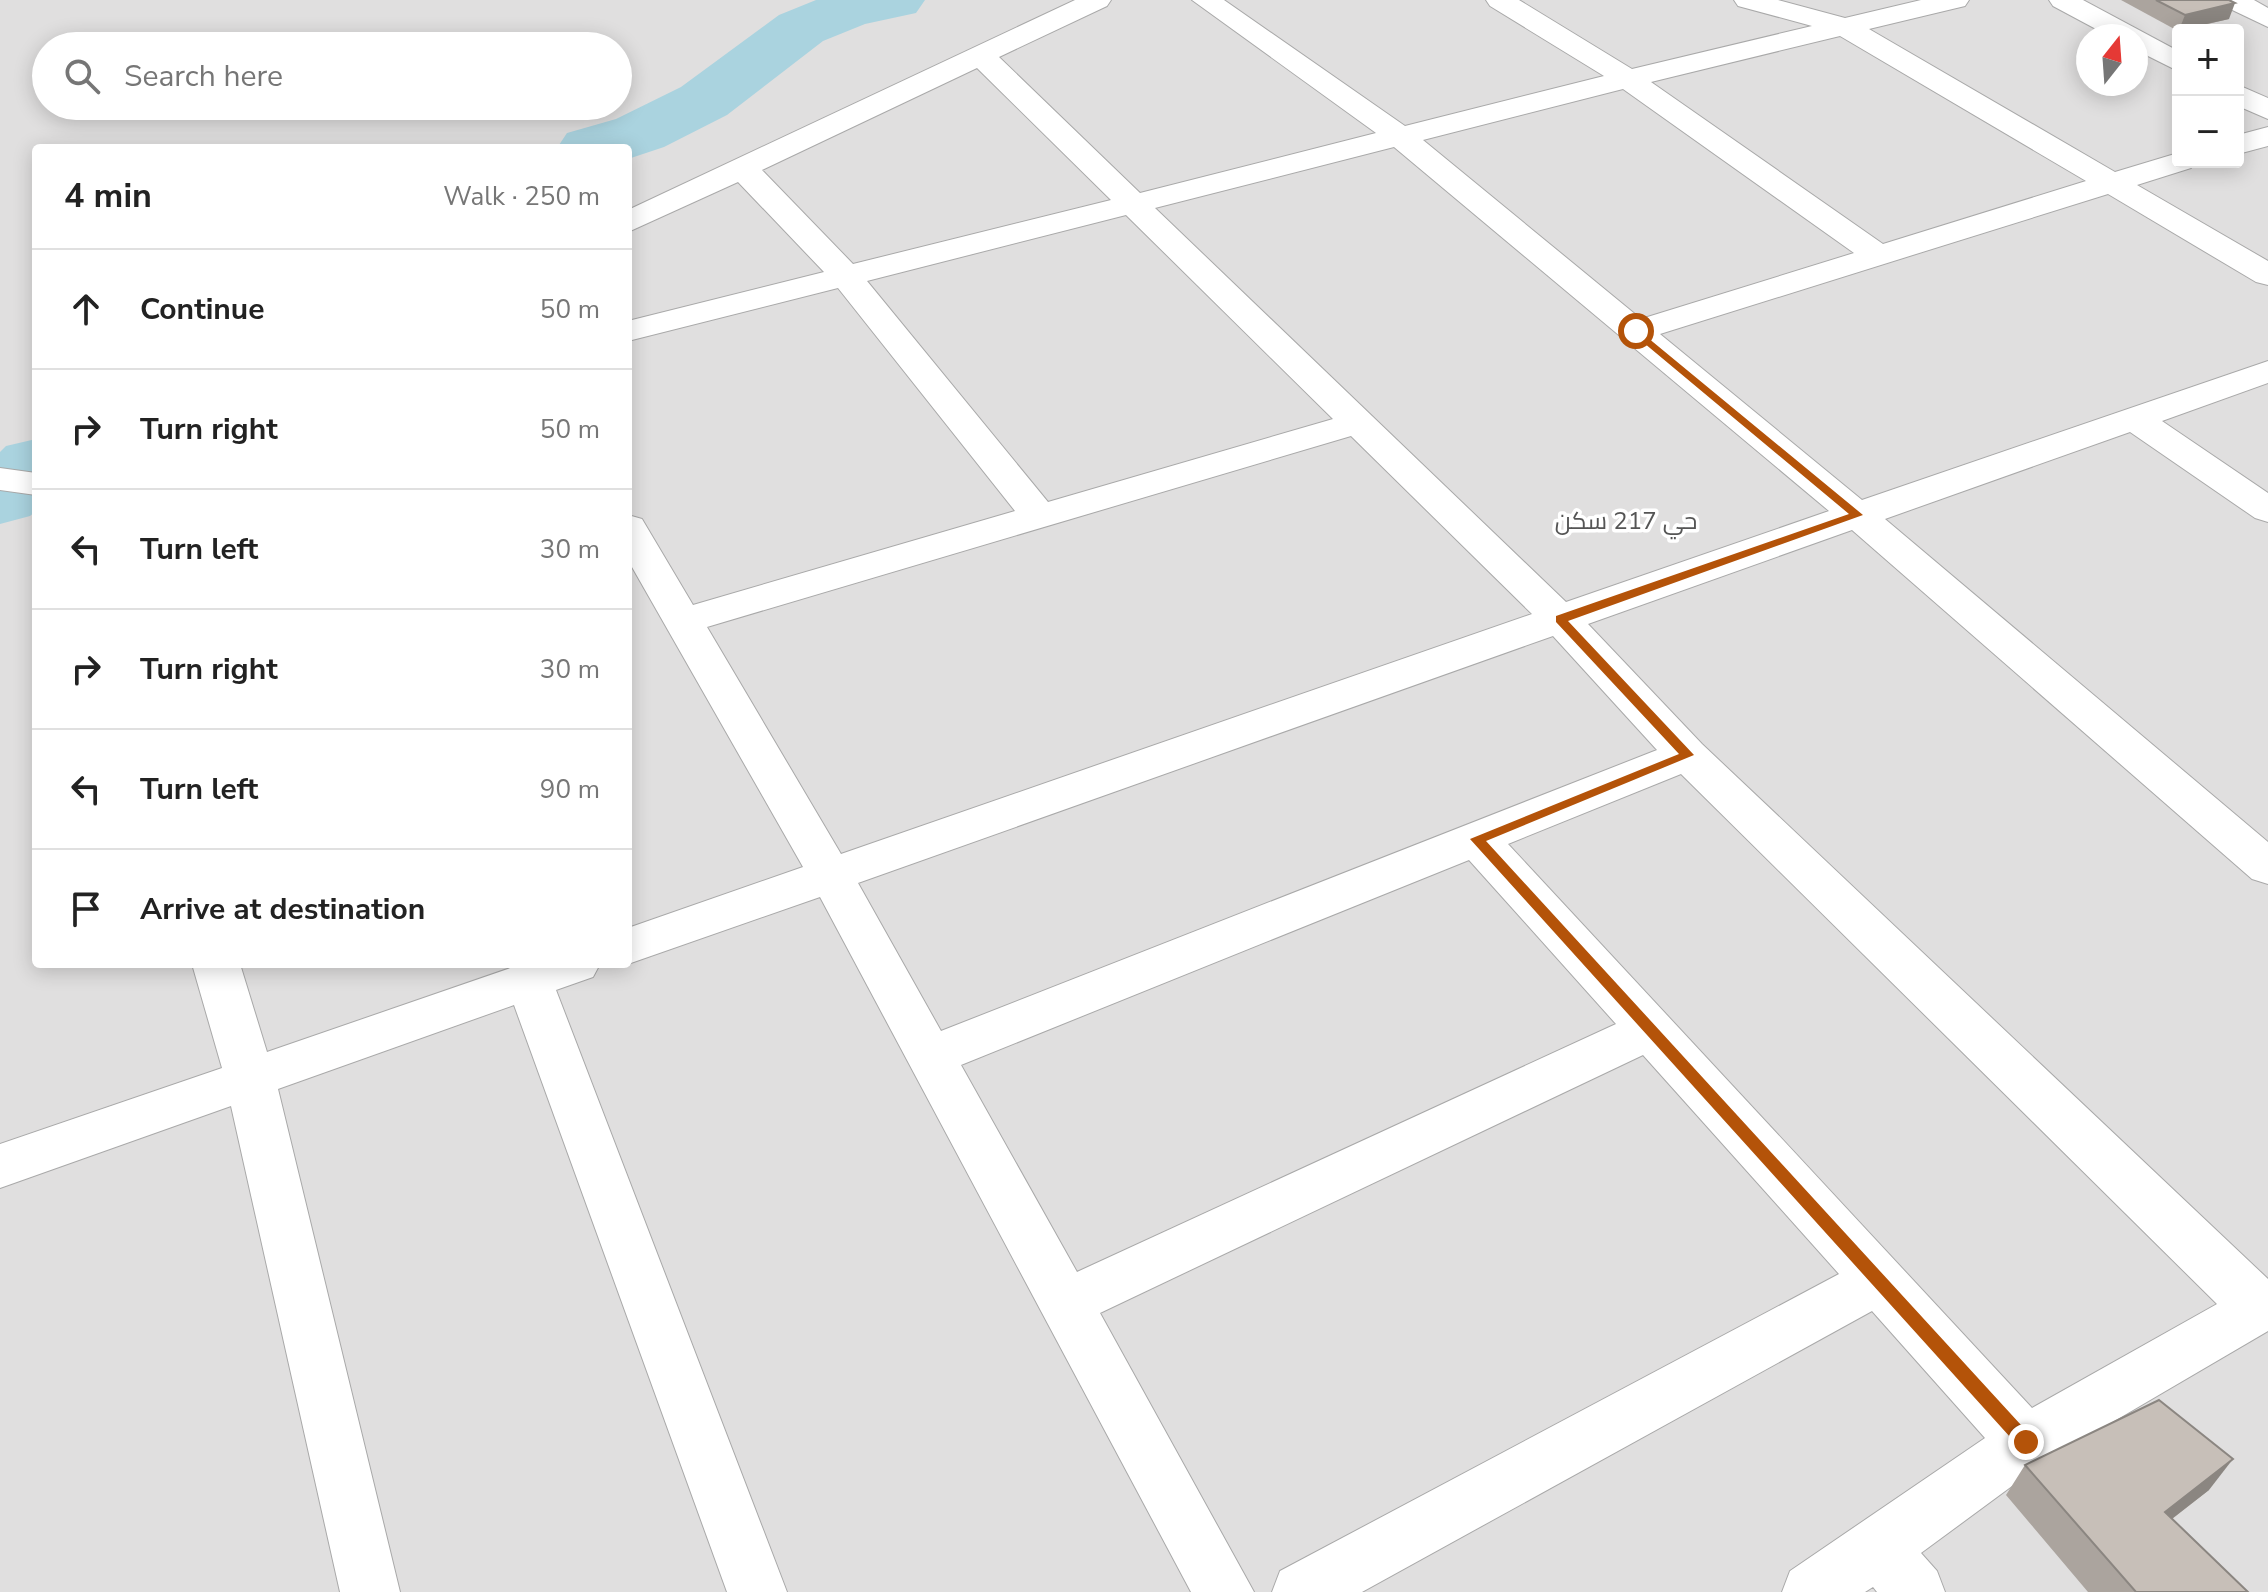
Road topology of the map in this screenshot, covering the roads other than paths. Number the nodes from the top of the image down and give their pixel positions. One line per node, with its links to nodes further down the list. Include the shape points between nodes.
1 (1097, 0): 12 (street)
2 (1206, 0): 18 (street)
3 (1500, 0): 14 (street)
4 (1748, 0): 10 (street)
5 (1955, 0): 10 (street)
6 (2063, 0): 9 (street)
7 (2234, 0): 8 (street)
8 (2268, 19)
9 (2108, 24)
10 (1845, 27): 14 (street); 22 (street)
11 (2148, 46): 13 (street)
12 (980, 55): 21 (street); 23 (street)
13 (2172, 59)
14 (1628, 79): 18 (street); 25 (street)
15 (2242, 96): 16 (street)
16 (2268, 110)
17 (2268, 136): 19 (street)
18 (1402, 138): 23 (street); 29 (street)
19 (2244, 143)
20 (2172, 164): 22 (street)
21 (742, 168): 24 (street); 27 (street)
22 (2110, 183): 25 (street); 26 (street)
23 (1133, 205): 27 (street); 32 (street)
24 (632, 220)
25 (1878, 255): 29 (street)
26 (2268, 275)
27 (847, 277): 28 (street); 35 (street)
28 (632, 330)
29 (1636, 331): 34 (street)
30 (2268, 371): 31 (street)
31 (2134, 418): 33 (street); 34 (street)
32 (1358, 423): 35 (street); 37 (street)
33 (2268, 510)
34 (1857, 515): 37 (street); 41 (street)
35 (1039, 516): 38 (street)
36 (632, 534): 38 (street)
37 (1560, 619): 39 (street); 42 (street)
38 (683, 621): 42 (street)
39 (1687, 755): 40 (street); 52 (street)
40 (1477, 839): 46 (street); 47 (street)
41 (2268, 867)
42 (831, 875): 43 (street); 47 (street)
43 (632, 945)
44 (217, 968): 48 (street)
45 (552, 972): 48 (street); 56 (street)
46 (1649, 1030): 50 (street); 51 (street)
47 (930, 1056): 51 (street)
48 (250, 1078): 49 (street); 55 (street)
49 (0, 1166)
50 (1877, 1281): 53 (street); 58 (street)
51 (1066, 1303): 57 (street)
52 (2263, 1305): 53 (street)
53 (2026, 1442): 54 (street)
54 (1897, 1570): 59 (street)
55 (370, 1592)
56 (757, 1592)
57 (1224, 1592)
58 (1302, 1592)
59 (1812, 1592)

